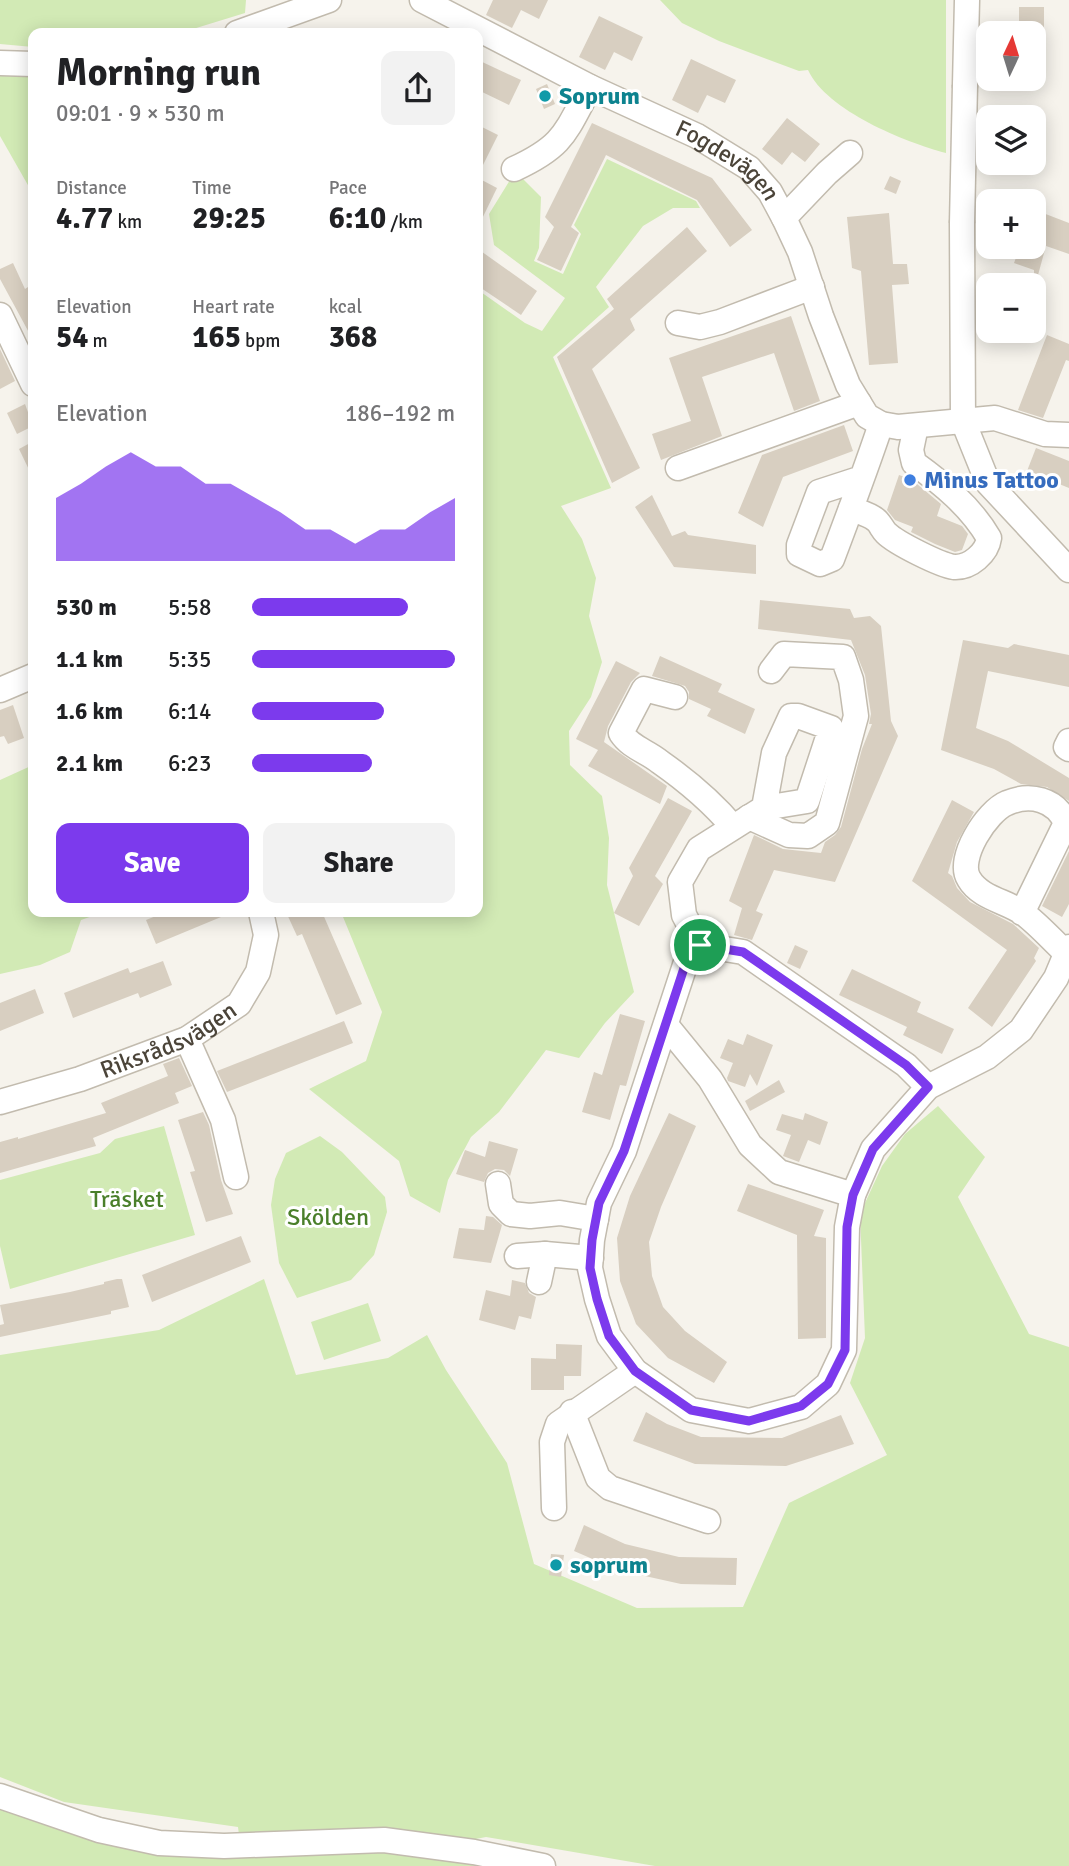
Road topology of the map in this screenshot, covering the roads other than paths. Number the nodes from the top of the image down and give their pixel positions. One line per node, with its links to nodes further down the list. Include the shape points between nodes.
1 (329, 0): 4 (street)
2 (422, 0): 5 (street, Fogdevägen)
3 (967, 0): 18 (street, bridge)
4 (277, 27)
5 (476, 28)
6 (483, 32): 9 (street, Fogdevägen)
7 (0, 63): 8 (street)
8 (28, 64)
9 (590, 87): 11 (street, via 563,138); 12 (street, Fogdevägen, via 729,154 770,192)
10 (850, 153): 12 (street)
11 (514, 169)
12 (784, 218): 13 (street, Fogdevägen)
13 (812, 287): 15 (street, via 710,325); 17 (street, Fogdevägen)
14 (0, 315): 16 (street)
15 (678, 323)
16 (28, 374)
17 (859, 403): 19 (street, Fogdevägen, via 867,416); 22 (street)
18 (962, 421): 20 (street); 21 (street, via 995,418 1045,434); 25 (street, via 988,483)
19 (881, 424): 20 (street); 23 (street)
20 (916, 426): 24 (street, via 911,450 914,463 944,485 989,538 977,559 957,567 947,565 901,544 876,520)
21 (1069, 435)
22 (678, 468)
23 (862, 478): 24 (street); 24 (street, via 819,492 799,554 820,564 832,559)
24 (851, 509)
25 (1066, 568)
26 (771, 671): 32 (street, via 784,654 843,657 856,716 827,823 808,836 789,835)
27 (28, 678): 28 (street)
28 (0, 691)
29 (675, 697): 32 (street, via 644,688 621,733 628,743 658,760 716,807)
30 (1069, 741): 31 (street)
31 (1069, 749)
32 (749, 817): 35 (street, via 699,849 680,882 684,915)
33 (1023, 913): 33 (street, via 988,896 965,871 977,832 998,809 1006,803 1035,799 1058,808 1066,823); 36 (street)
34 (262, 917): 38 (street, Riksrådsvägen, via 266,935 258,972 239,1004)
35 (700, 945): 37 (street, via 688,956); 39 (street, via 743,952 906,1065)
36 (1068, 950): 39 (street, via 1056,978 1021,1030 987,1057)
37 (666, 1025): 43 (street, via 710,1079 750,1145 779,1172); 44 (street)
38 (187, 1039): 40 (street, Riksrådsvägen, via 80,1079); 41 (street, via 223,1120)
39 (928, 1087): 43 (street, via 873,1149)
40 (0, 1102)
41 (236, 1177)
42 (498, 1184): 44 (street, via 501,1204 511,1214 560,1213)
43 (853, 1195): 49 (street, via 847,1227 845,1350 828,1384 801,1406 749,1421 691,1410)
44 (596, 1219): 47 (street)
45 (545, 1254): 46 (street); 47 (street); 48 (street)
46 (517, 1256)
47 (591, 1258): 49 (street, via 609,1336)
48 (539, 1282)
49 (635, 1371): 50 (street)
50 (572, 1412): 51 (street, via 558,1424 552,1442); 52 (street, via 598,1478 610,1488)
51 (554, 1508)
52 (708, 1521)
53 (0, 1796): 54 (street, via 99,1830 159,1843 224,1846 384,1840)
54 (543, 1866)

